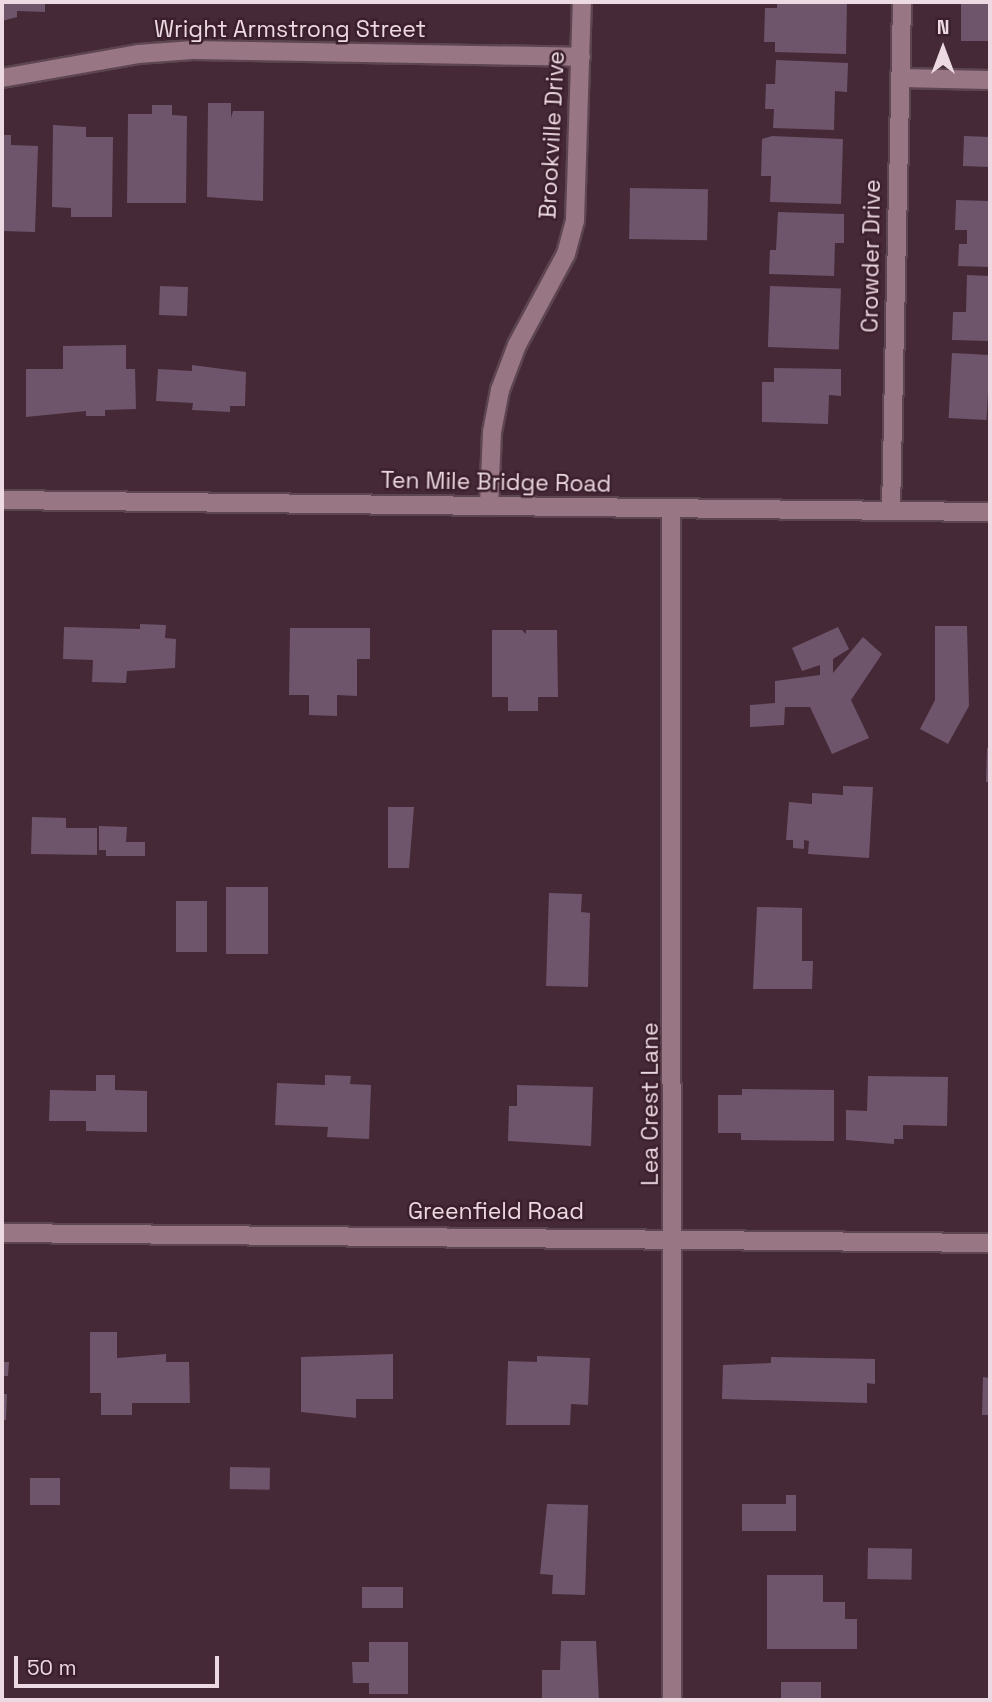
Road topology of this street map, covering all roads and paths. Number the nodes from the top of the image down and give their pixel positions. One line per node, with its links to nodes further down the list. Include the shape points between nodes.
1 (582, 2): 3 (street, Brookville Drive)
2 (902, 2): 5 (street, Crowder Drive)
3 (581, 57): 4 (street, Wright Armstrong Street, via 193,50 138,54); 8 (street, Brookville Drive, via 575,221 566,254 517,345 500,390 492,432)
4 (2, 78)
5 (900, 78): 6 (street); 10 (street, Crowder Drive)
6 (990, 80)
7 (2, 500): 8 (street, Ten Mile Bridge Road)
8 (489, 506): 9 (street, Ten Mile Bridge Road)
9 (671, 508): 10 (street, Ten Mile Bridge Road); 13 (street, Lea Crest Lane)
10 (891, 511): 11 (street, Ten Mile Bridge Road)
11 (990, 512)
12 (2, 1233): 13 (street, Greenfield Road)
13 (675, 1237): 14 (street, Greenfield Road); 15 (street, Lea Crest Lane)
14 (990, 1243)
15 (672, 1700)

